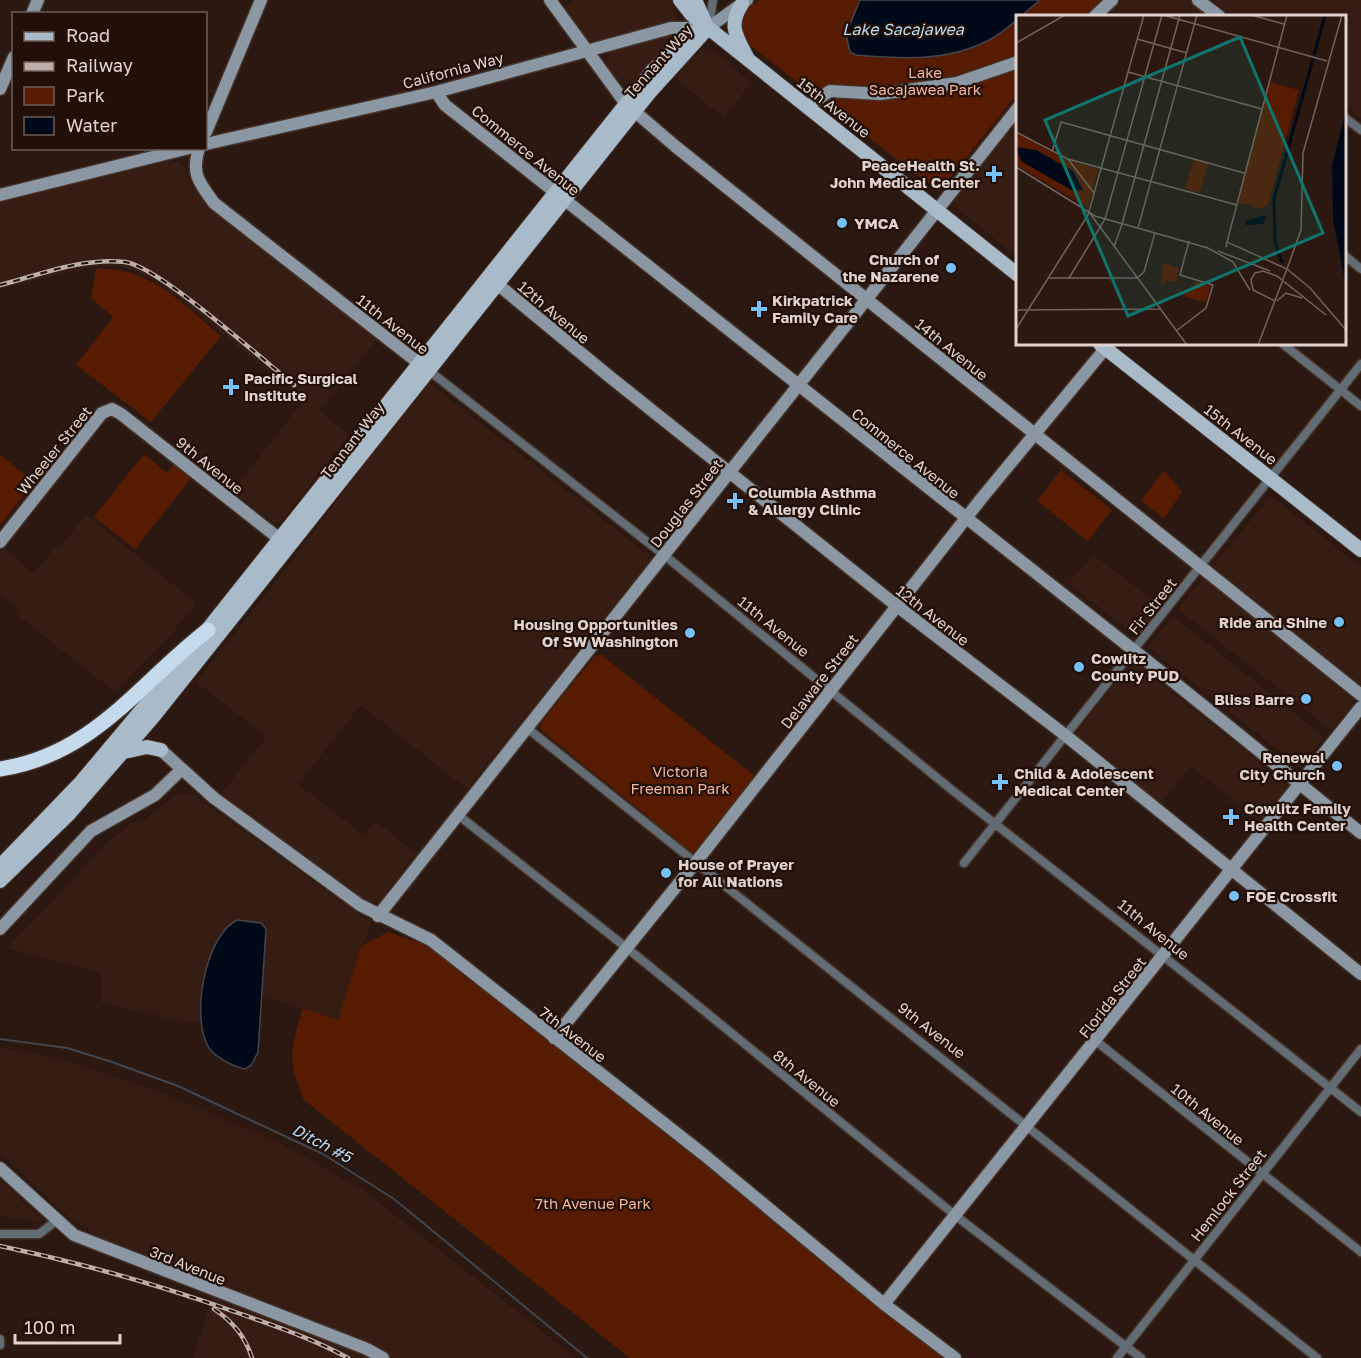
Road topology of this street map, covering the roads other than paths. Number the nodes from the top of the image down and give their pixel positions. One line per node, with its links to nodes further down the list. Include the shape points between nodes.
1 (261, 0): 22 (street)
2 (550, 0): 12 (street, 14th Avenue)
3 (680, 0): 11 (main road, 15th Avenue)
4 (695, 0): 11 (main road)
5 (713, 0): 11 (street)
6 (1112, 0): 9 (street)
7 (1198, 0): 10 (street)
8 (741, 1): 11 (street); 14 (main road, via 733,30)
9 (1096, 15)
10 (1218, 15)
11 (708, 28): 12 (street, California Way, via 671,28); 14 (main road, 15th Avenue); 18 (main road, Tennant Way, via 692,33 668,54)
12 (585, 50): 17 (street, California Way); 18 (street, 14th Avenue)
13 (12, 61): 16 (street)
14 (749, 62): 19 (main road, 15th Avenue)
15 (1016, 62): 19 (street, via 957,83 880,94 830,92)
16 (0, 88)
17 (436, 92): 24 (street, California Way); 28 (street, Commerce Avenue, via 445,105)
18 (631, 107): 28 (main road, Tennant Way); 34 (street, 14th Avenue)
19 (806, 107): 29 (main road, 15th Avenue)
20 (1016, 109): 29 (street, Douglas Street)
21 (1346, 119): 23 (street)
22 (207, 130)
23 (1361, 130)
24 (207, 144)
25 (181, 150): 27 (street)
26 (198, 150): 38 (street, 11th Avenue, via 194,164 198,180 214,203)
27 (0, 195)
28 (560, 197): 33 (main road, Tennant Way); 39 (street, Commerce Avenue)
29 (938, 209): 32 (main road, 15th Avenue); 34 (street, Douglas Street)
30 (1346, 257): 31 (street)
31 (1361, 269)
32 (1016, 274)
33 (493, 281): 38 (main road, Tennant Way); 44 (street, 12th Avenue)
34 (866, 300): 39 (street, Douglas Street); 43 (street, 14th Avenue)
35 (1105, 345): 43 (street, Delaware Street); 45 (main road, 15th Avenue)
36 (1283, 345): 40 (street)
37 (1361, 364): 40 (street, Fir Street)
38 (424, 367): 48 (main road, Tennant Way); 50 (street, 11th Avenue)
39 (797, 386): 44 (street, Douglas Street); 46 (street, Commerce Avenue)
40 (1340, 389): 41 (street); 45 (street, Fir Street)
41 (1361, 406)
42 (112, 409): 47 (street, Wheeler Street, via 102,413); 48 (street, 9th Avenue)
43 (1035, 435): 46 (street, Delaware Street); 51 (street, 14th Avenue)
44 (730, 471): 50 (street, Douglas Street); 52 (street, 12th Avenue)
45 (1271, 478): 49 (main road, 15th Avenue); 51 (street, Fir Street)
46 (964, 520): 52 (street, Delaware Street); 54 (street, Commerce Avenue)
47 (0, 542)
48 (284, 543): 53 (main road, Tennant Way); 58 (main road, Tennant Way)
49 (1361, 550)
50 (664, 555): 55 (street, 11th Avenue); 59 (street, Douglas Street)
51 (1202, 566): 54 (street, Fir Street); 56 (street, 14th Avenue)
52 (897, 606): 55 (street, Delaware Street); 60 (street, 12th Avenue)
53 (208, 630): 63 (highway, via 184,648 126,706 82,739); 71 (main road, Tennant Way, via 81,782)
54 (1134, 651): 60 (street, Fir Street); 65 (street, Commerce Avenue)
55 (831, 691): 67 (street, 11th Avenue); 69 (street, Delaware Street)
56 (1361, 695)
57 (1361, 707): 65 (street, Florida Street)
58 (154, 716): 61 (main road, via 153,730); 62 (main road, Tennant Way)
59 (526, 728): 66 (street, Douglas Street); 69 (street, 9th Avenue)
60 (1065, 735): 67 (street, Fir Street); 72 (street, 12th Avenue)
61 (161, 750): 62 (main road, via 135,748); 64 (street, 7th Avenue)
62 (124, 752): 73 (main road, Tennant Way)
63 (0, 769)
64 (182, 769): 74 (street, 7th Avenue, via 214,798); 75 (street, via 155,795 91,831)
65 (1299, 784): 68 (street, Commerce Avenue); 72 (street, Florida Street)
66 (458, 815): 74 (street, Douglas Street); 76 (street, 8th Avenue)
67 (996, 824): 70 (street, Fir Street); 77 (street, 11th Avenue)
68 (1361, 833)
69 (696, 862): 76 (street, Delaware Street); 84 (street, 9th Avenue)
70 (964, 863)
71 (0, 866)
72 (1232, 869): 77 (street, Florida Street); 78 (street, 12th Avenue)
73 (0, 882)
74 (378, 916): 79 (street, 7th Avenue, via 431,940)
75 (0, 929)
76 (627, 948): 79 (street, Delaware Street); 87 (street, 8th Avenue)
77 (1163, 956): 80 (street, Florida Street); 82 (street, 11th Avenue)
78 (1361, 974)
79 (554, 1038): 92 (street, 7th Avenue, via 703,1154)
80 (1096, 1041): 84 (street, Florida Street); 86 (street, 10th Avenue)
81 (1361, 1049): 82 (street, Hemlock Street)
82 (1330, 1087): 83 (street, 11th Avenue); 86 (street, Hemlock Street)
83 (1361, 1112)
84 (1027, 1126): 87 (street, Florida Street); 91 (street, 9th Avenue)
85 (0, 1168): 88 (street, 3rd Avenue)
86 (1262, 1174): 90 (street, 10th Avenue); 91 (street, Hemlock Street)
87 (956, 1216): 92 (street, Florida Street); 95 (street, 8th Avenue)
88 (56, 1221): 89 (street, via 39,1234); 96 (street, 3rd Avenue, via 74,1235)
89 (0, 1234)
90 (1361, 1252)
91 (1194, 1260): 95 (street, Hemlock Street); 100 (street, 9th Avenue)
92 (884, 1304): 97 (street, 7th Avenue)
93 (0, 1339): 94 (street)
94 (0, 1346)
95 (1126, 1346): 98 (street, Hemlock Street); 99 (street, 8th Avenue)
96 (383, 1358)
97 (955, 1358)
98 (1116, 1358)
99 (1141, 1358)
100 (1317, 1358)

